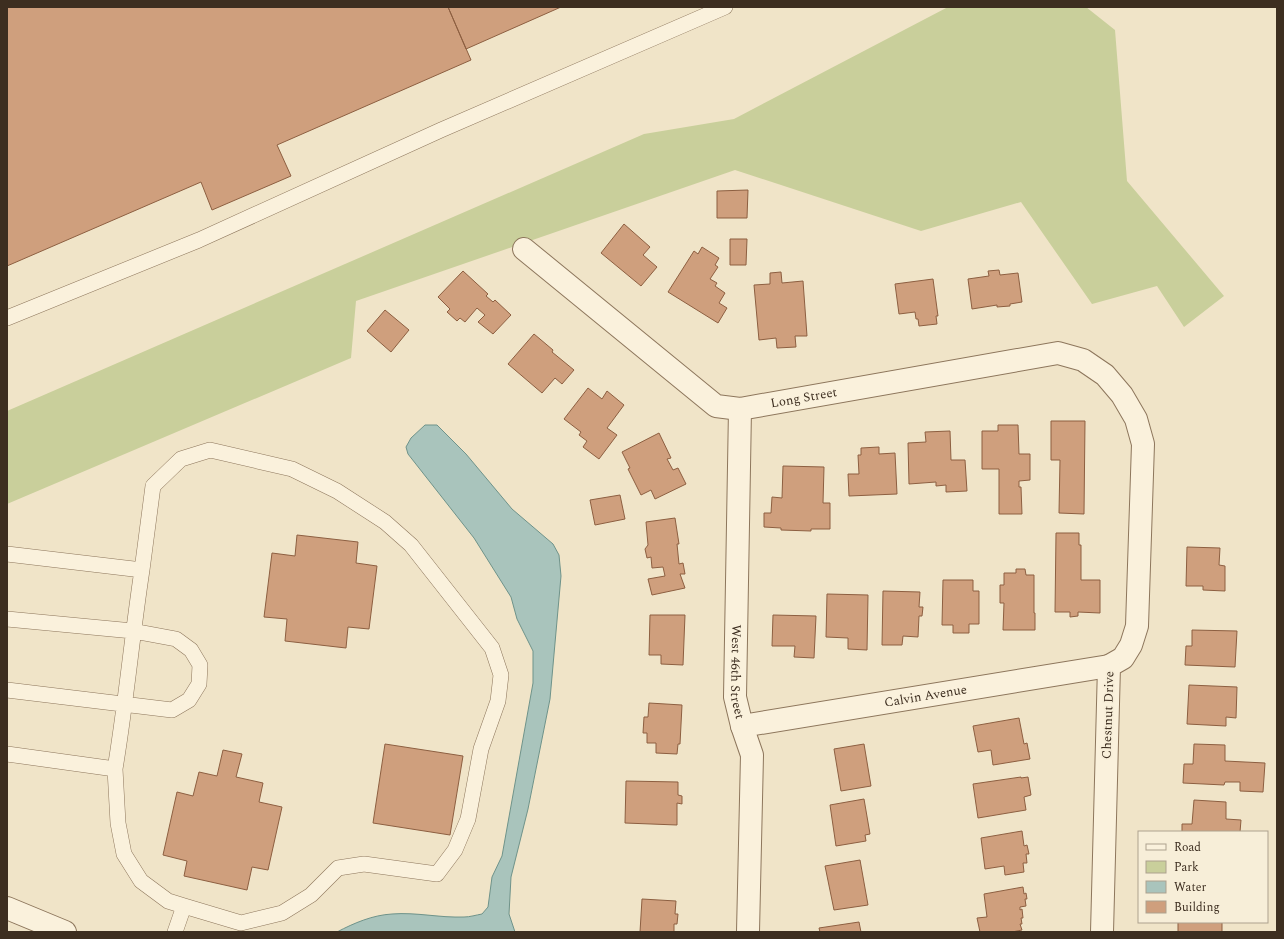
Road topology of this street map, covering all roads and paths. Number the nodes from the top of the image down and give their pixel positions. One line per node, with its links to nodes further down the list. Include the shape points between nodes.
1 (725, 7): 3 (lane, via 441,130 199,240)
2 (524, 249): 5 (street, Long Street, via 716,406)
3 (7, 318)
4 (1122, 395): 5 (street, Long Street, via 1105,375 1083,360 1058,353); 10 (street, Chestnut Drive, via 1136,419 1143,444 1137,626 1124,658)
5 (740, 409): 13 (street, West 46th Street, via 735,697)
6 (7, 554): 7 (lane)
7 (142, 570): 9 (lane); 16 (lane, via 153,486 181,459 210,450 292,469 337,491 385,522 411,545 492,648 501,675 498,701 481,748 468,819 455,850 437,874 364,864 338,868 311,895 282,913 241,923)
8 (7, 618): 9 (lane)
9 (133, 631): 12 (lane); 12 (lane, via 176,639 191,650 200,665 198,684 189,700 172,710)
10 (1109, 666): 13 (street, Calvin Avenue); 21 (street, Chestnut Drive)
11 (7, 690): 12 (lane)
12 (125, 705): 15 (lane)
13 (742, 726): 20 (street, West 46th Street, via 752,755)
14 (7, 754): 15 (lane)
15 (115, 769): 16 (lane, via 118,823 124,854 141,881 168,901)
16 (184, 906): 19 (lane)
17 (7, 908): 18 (street)
18 (65, 932)
19 (175, 932)
20 (748, 932)
21 (1102, 932)

